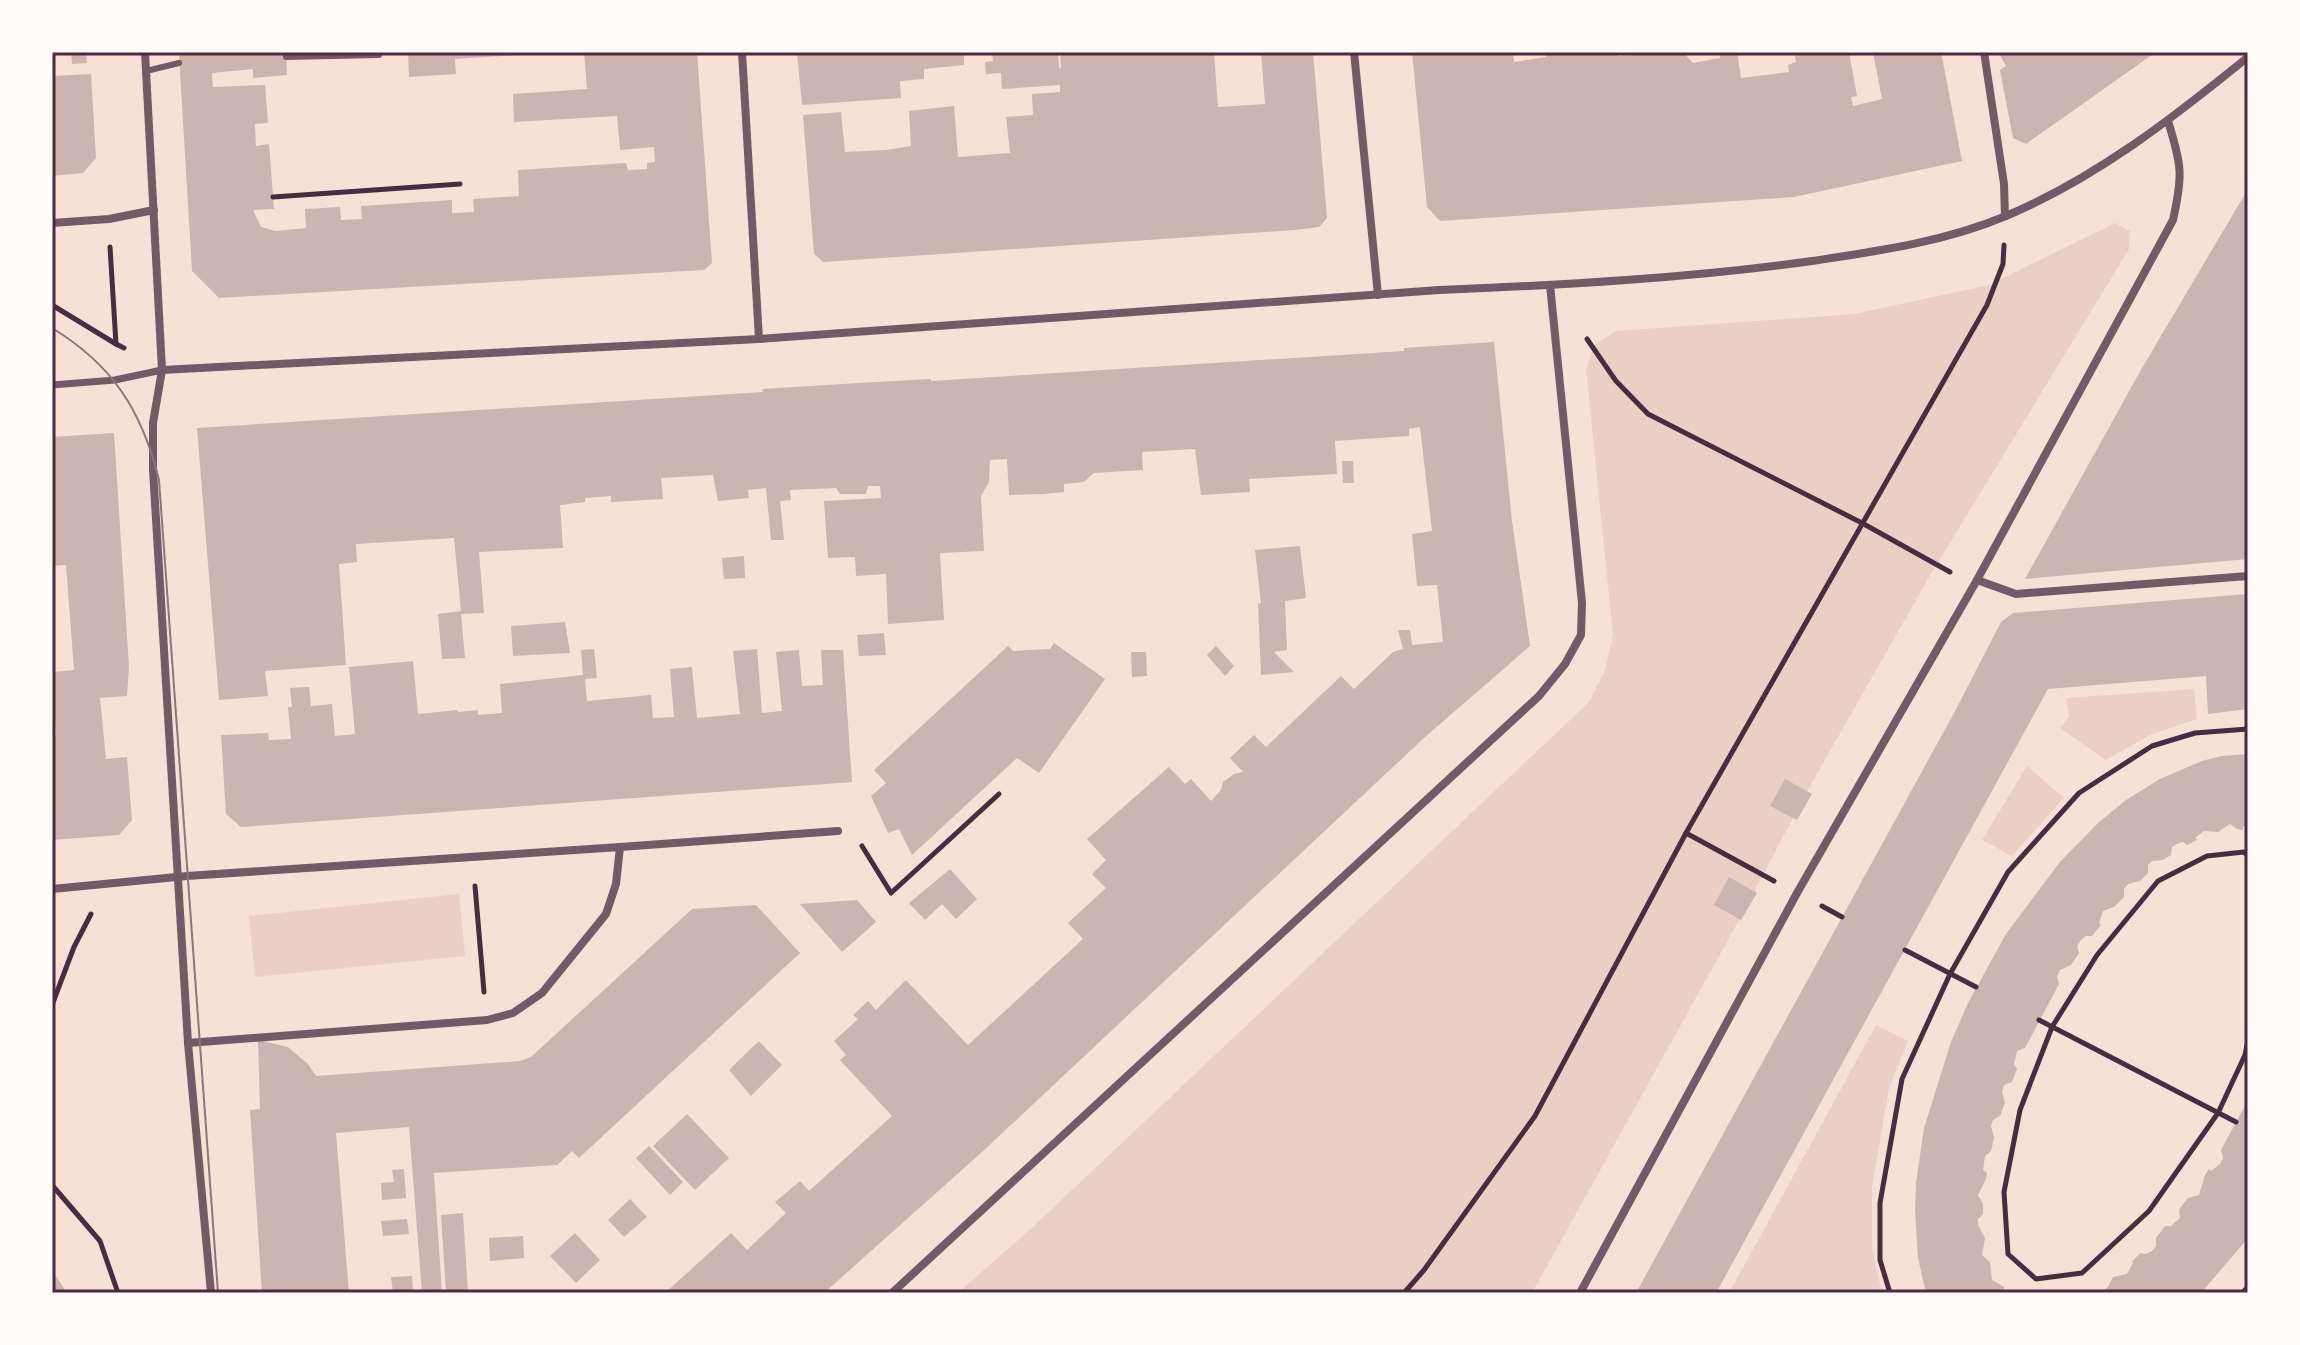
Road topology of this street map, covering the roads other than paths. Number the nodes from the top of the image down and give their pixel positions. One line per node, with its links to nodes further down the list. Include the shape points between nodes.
1 (145, 52): 9 (street)
2 (742, 52): 16 (street)
3 (1354, 52): 15 (street)
4 (1984, 52): 12 (street)
5 (379, 55): 6 (lane)
6 (286, 57)
7 (2248, 57): 10 (street)
8 (179, 63): 9 (lane)
9 (146, 71): 11 (street)
10 (2168, 121): 12 (street, via 2109,162); 20 (street, via 2181,182 2173,220)
11 (154, 210): 13 (street); 17 (street)
12 (2005, 216): 14 (street, via 1899,248 1743,271)
13 (52, 223)
14 (1550, 285): 15 (street); 27 (street, via 1582,603 1581,635 1565,664 1539,696)
15 (1378, 295): 16 (street)
16 (759, 339): 17 (street)
17 (162, 370): 18 (street); 23 (street, via 153,423 153,470)
18 (52, 385)
19 (2248, 576): 20 (street, via 2016,594)
20 (1977, 580): 28 (street, via 1797,893)
21 (838, 831): 22 (street)
22 (620, 847): 23 (street); 25 (street, via 606,914 542,993 513,1013 487,1020)
23 (179, 877): 24 (street); 25 (street)
24 (52, 889)
25 (188, 1043): 26 (street)
26 (211, 1293)
27 (892, 1293)
28 (1580, 1293)

